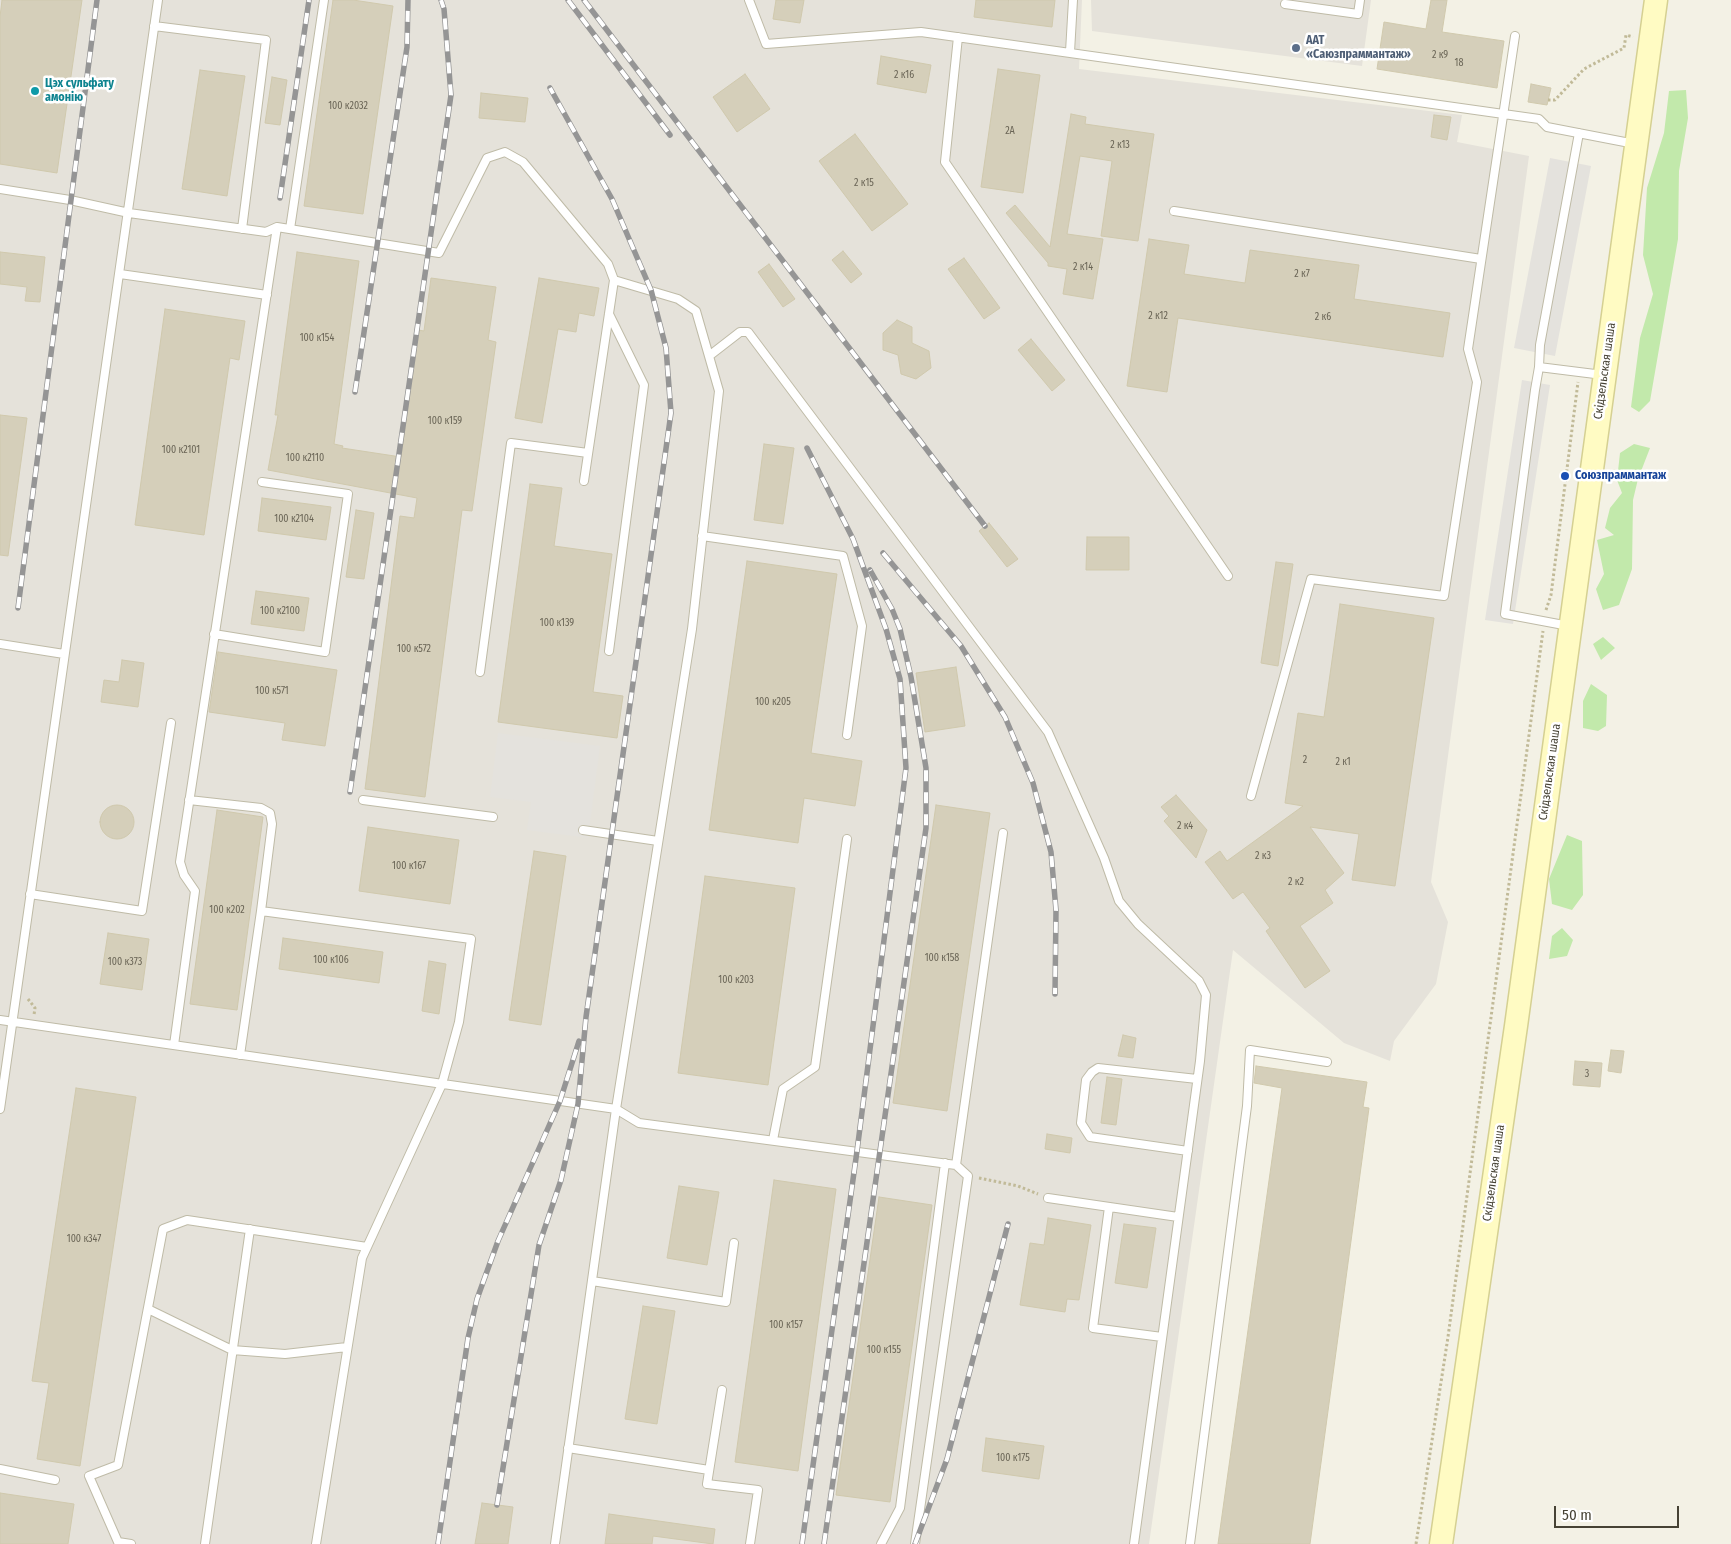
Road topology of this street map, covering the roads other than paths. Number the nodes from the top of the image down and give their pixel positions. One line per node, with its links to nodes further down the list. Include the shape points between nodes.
1 (158, 0): 8 (lane)
2 (324, 0): 20 (lane)
3 (749, 0): 10 (lane, via 766,44 921,32)
4 (1072, 0): 11 (lane)
5 (1360, 0): 7 (lane, via 1358,14)
6 (1656, 0): 14 (street, Скідзельская шаша)
7 (1285, 4)
8 (154, 26): 17 (lane); 19 (lane, via 266,40)
9 (1515, 36): 12 (lane)
10 (958, 37): 11 (lane); 33 (lane, via 944,162)
11 (1070, 52): 12 (lane)
12 (1502, 114): 13 (lane, via 1539,119 1547,127); 21 (lane)
13 (1579, 133): 14 (lane); 27 (lane, via 1540,345)
14 (1637, 144): 28 (street, Скідзельская шаша)
15 (0, 189): 17 (lane)
16 (1174, 211): 21 (lane)
17 (129, 213): 19 (lane); 22 (lane)
18 (277, 227): 19 (lane, via 266,232); 20 (lane); 24 (lane)
19 (242, 229)
20 (290, 229): 23 (lane, via 439,253 487,158 506,152 523,162 608,264)
21 (1481, 259): 42 (lane, via 1468,349 1477,382 1444,596 1311,579)
22 (120, 274): 24 (lane); 38 (lane)
23 (614, 280): 25 (lane); 26 (lane, via 678,299 696,311)
24 (267, 296): 35 (lane)
25 (609, 314): 29 (lane); 37 (lane, via 644,385)
26 (709, 356): 32 (lane, via 719,391); 57 (lane, via 740,332 748,332 1048,732 1104,858 1119,901 1138,924 1199,981 1206,994)
27 (1539, 367): 28 (lane); 34 (lane, via 1505,614)
28 (1605, 376): 34 (street, Скідзельская шаша)
29 (588, 453): 30 (lane); 39 (lane, via 511,443)
30 (584, 481)
31 (262, 482): 35 (lane, via 348,494 325,652)
32 (702, 536): 41 (lane, via 843,556 862,626); 49 (lane, via 692,629)
33 (1228, 576)
34 (1570, 626): 90 (street, Скідзельская шаша)
35 (214, 634): 43 (lane)
36 (0, 644): 38 (lane)
37 (609, 651)
38 (64, 654): 50 (lane)
39 (480, 672)
40 (171, 723): 50 (lane, via 142,911)
41 (847, 735)
42 (1251, 796)
43 (189, 800): 51 (lane, via 261,808 270,813 272,824); 54 (lane, via 180,862 184,876 195,891)
44 (363, 800): 45 (lane)
45 (492, 818)
46 (584, 830): 49 (lane)
47 (1003, 833): 64 (lane)
48 (847, 839): 61 (lane, via 815,1068 783,1089)
49 (658, 841): 60 (lane)
50 (30, 894): 53 (lane)
51 (261, 911): 55 (lane); 58 (lane, via 471,939 459,1022)
52 (0, 1020): 53 (lane)
53 (12, 1022): 54 (lane); 59 (lane)
54 (174, 1045): 55 (lane)
55 (240, 1055): 58 (lane)
56 (1327, 1062): 89 (lane, via 1250,1050 1247,1106)
57 (1197, 1079): 62 (lane); 62 (lane, via 1098,1068 1086,1080 1081,1123 1090,1137)
58 (442, 1084): 60 (lane); 70 (lane)
59 (0, 1109)
60 (616, 1109): 61 (lane, via 639,1123); 71 (lane)
61 (773, 1140): 63 (lane)
62 (1188, 1151): 67 (lane)
63 (945, 1163): 64 (lane); 86 (lane, via 900,1508)
64 (956, 1165): 87 (lane, via 968,1176)
65 (1048, 1198): 66 (lane)
66 (1109, 1207): 67 (lane); 73 (lane, via 1093,1328)
67 (1178, 1217): 73 (lane)
68 (250, 1229): 70 (lane); 72 (lane, via 187,1220 163,1228); 75 (lane)
69 (734, 1243): 71 (lane, via 726,1302)
70 (367, 1247): 74 (lane, via 362,1258)
71 (592, 1281): 77 (lane)
72 (148, 1309): 75 (lane); 81 (lane, via 118,1465 89,1476 118,1542)
73 (1162, 1337): 88 (lane)
74 (348, 1347): 75 (lane, via 285,1354); 83 (lane)
75 (232, 1350): 82 (lane)
76 (722, 1390): 79 (lane)
77 (568, 1448): 79 (lane); 84 (lane)
78 (0, 1469): 80 (lane)
79 (709, 1470): 85 (lane, via 707,1484 758,1490)
80 (56, 1480)
81 (132, 1544)
82 (205, 1544)
83 (316, 1544)
84 (555, 1544)
85 (750, 1544)
86 (882, 1544)
87 (914, 1544)
88 (1134, 1544)
89 (1190, 1544)
90 (1441, 1544)

